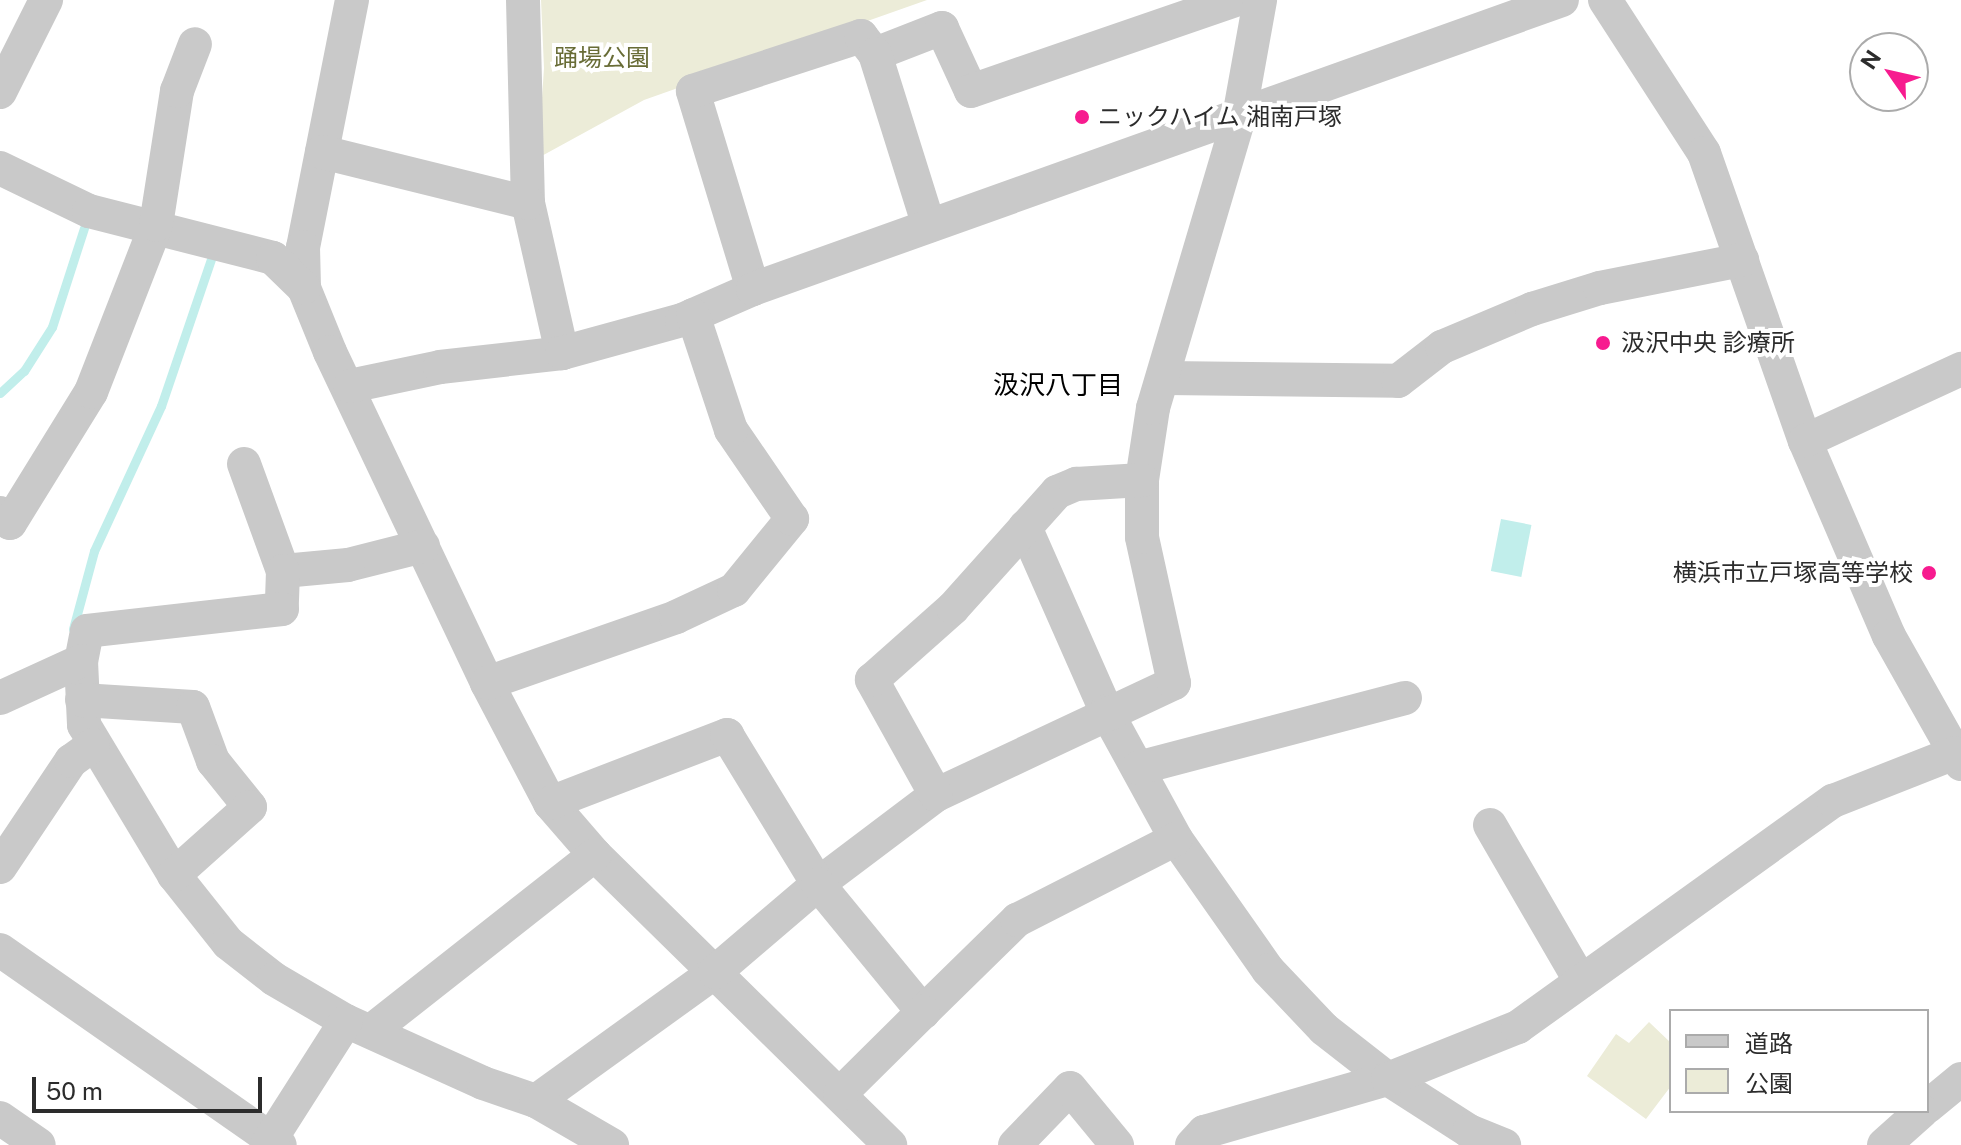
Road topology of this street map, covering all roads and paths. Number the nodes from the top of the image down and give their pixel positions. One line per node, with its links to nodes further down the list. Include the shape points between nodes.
1 (46, 0): 10 (street)
2 (352, 0): 12 (street)
3 (523, 0): 14 (street)
4 (1235, 0): 9 (street, via 971,91 942,28)
5 (1260, 0): 11 (street)
6 (1562, 0): 11 (street)
7 (1605, 0): 17 (street, via 1704,153)
8 (195, 44): 15 (street, via 177,91)
9 (875, 54): 16 (street); 19 (street, via 861,36 693,91)
10 (0, 92)
11 (1239, 117): 16 (street); 23 (street)
12 (322, 152): 14 (street); 18 (street, via 303,247)
13 (0, 168): 15 (street, via 89,211)
14 (528, 203): 21 (street)
15 (156, 225): 18 (street, via 273,258); 28 (street, via 91,392 10,523)
16 (929, 226): 19 (street)
17 (1742, 260): 23 (street, via 1600,288 1532,309 1442,347 1398,381); 25 (street)
18 (304, 288): 24 (street)
19 (753, 289): 20 (street)
20 (693, 315): 21 (street); 33 (street, via 731,430 792,519 734,590 676,617)
21 (562, 353): 24 (street, via 440,367)
22 (1961, 369): 25 (street)
23 (1166, 378): 27 (street, via 1153,408)
24 (350, 386): 30 (street)
25 (1805, 441): 39 (street, via 1889,636)
26 (244, 464): 31 (street)
27 (1142, 480): 29 (street, via 1076,484 1057,492); 37 (street, via 1142,537 1174,683)
28 (0, 513)
29 (1025, 527): 37 (street); 41 (street, via 953,608 872,680)
30 (423, 546): 31 (street, via 348,565); 33 (street)
31 (283, 571): 32 (street, via 282,609 87,631)
32 (77, 662): 34 (street); 36 (street)
33 (487, 683): 42 (street)
34 (0, 698)
35 (1405, 698): 40 (street)
36 (82, 700): 38 (street); 47 (street, via 193,707 213,761 250,807)
37 (1106, 711): 40 (street); 41 (street)
38 (93, 745): 46 (street, via 71,761); 47 (street)
39 (1958, 758): 51 (street, via 1833,801)
40 (1138, 768): 44 (street)
41 (936, 795): 48 (street)
42 (550, 803): 45 (street); 48 (street, via 727,735)
43 (1490, 825): 51 (street)
44 (1176, 839): 52 (street, via 1017,920); 54 (street, via 1268,970 1324,1029)
45 (595, 855): 50 (street); 53 (street)
46 (0, 867)
47 (174, 875): 53 (street, via 228,943 274,979)
48 (818, 884): 50 (street); 52 (street)
49 (0, 950): 61 (street)
50 (715, 972): 56 (street); 57 (street)
51 (1581, 982): 54 (street, via 1518,1027)
52 (923, 1012): 56 (street)
53 (358, 1026): 57 (street); 61 (street)
54 (1388, 1079): 67 (street, via 1204,1132); 68 (street, via 1469,1131)
55 (1961, 1079): 58 (street)
56 (840, 1094): 64 (street)
57 (536, 1101): 63 (street)
58 (1929, 1105)
59 (1920, 1113): 69 (street)
60 (0, 1118): 62 (street)
61 (272, 1143)
62 (39, 1145)
63 (612, 1145)
64 (890, 1145)
65 (1015, 1145): 66 (street, via 1070,1088)
66 (1117, 1145)
67 (1192, 1145)
68 (1504, 1145)
69 (1884, 1145)

